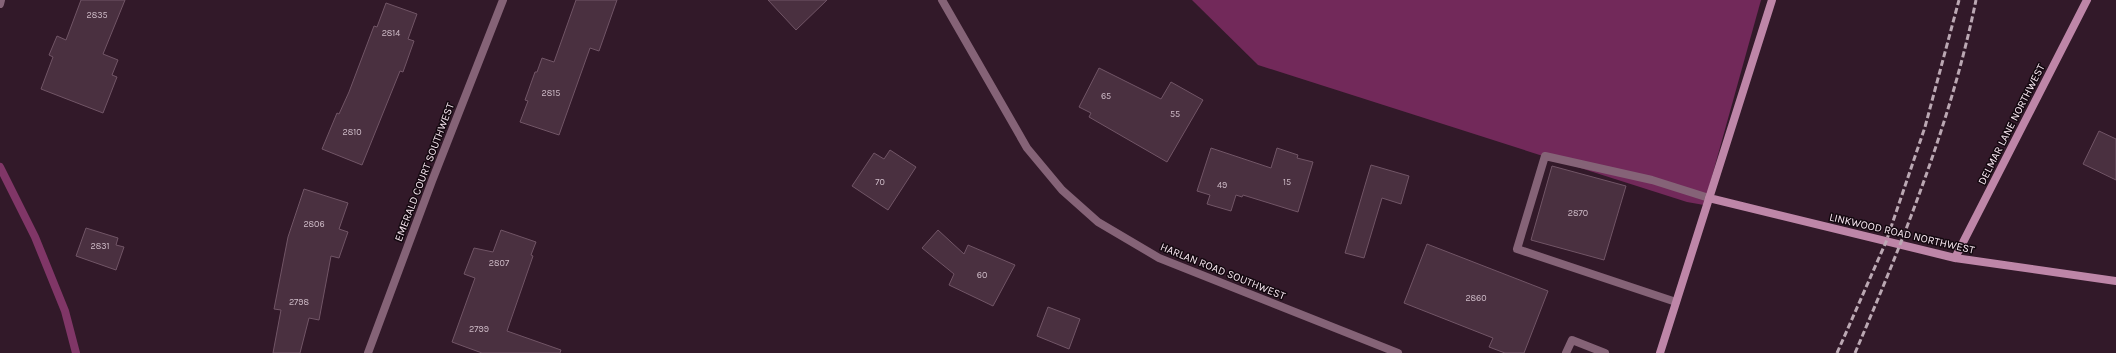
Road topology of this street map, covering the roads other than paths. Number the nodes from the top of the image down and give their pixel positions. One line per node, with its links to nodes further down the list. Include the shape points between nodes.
1 (2, 0): 6 (street)
2 (503, 0): 11 (street, EMERALD COURT SOUTHWEST)
3 (942, 0): 12 (street, HARLAN ROAD SOUTHWEST, via 1027,148 1062,190 1098,222 1159,258)
4 (1772, 0): 7 (street)
5 (2087, 0): 8 (street, DELMAR LANE NORTHWEST)
6 (0, 4)
7 (1709, 198): 8 (street, LINKWOOD ROAD NORTHWEST); 10 (street); 10 (street, via 1652,180 1545,156 1517,249)
8 (1955, 258): 9 (street, LINKWOOD ROAD NORTHWEST)
9 (2116, 281)
10 (1676, 302): 15 (street)
11 (368, 353)
12 (1398, 353)
13 (1566, 353): 14 (street, via 1572,340)
14 (1606, 353)
15 (1660, 353)

